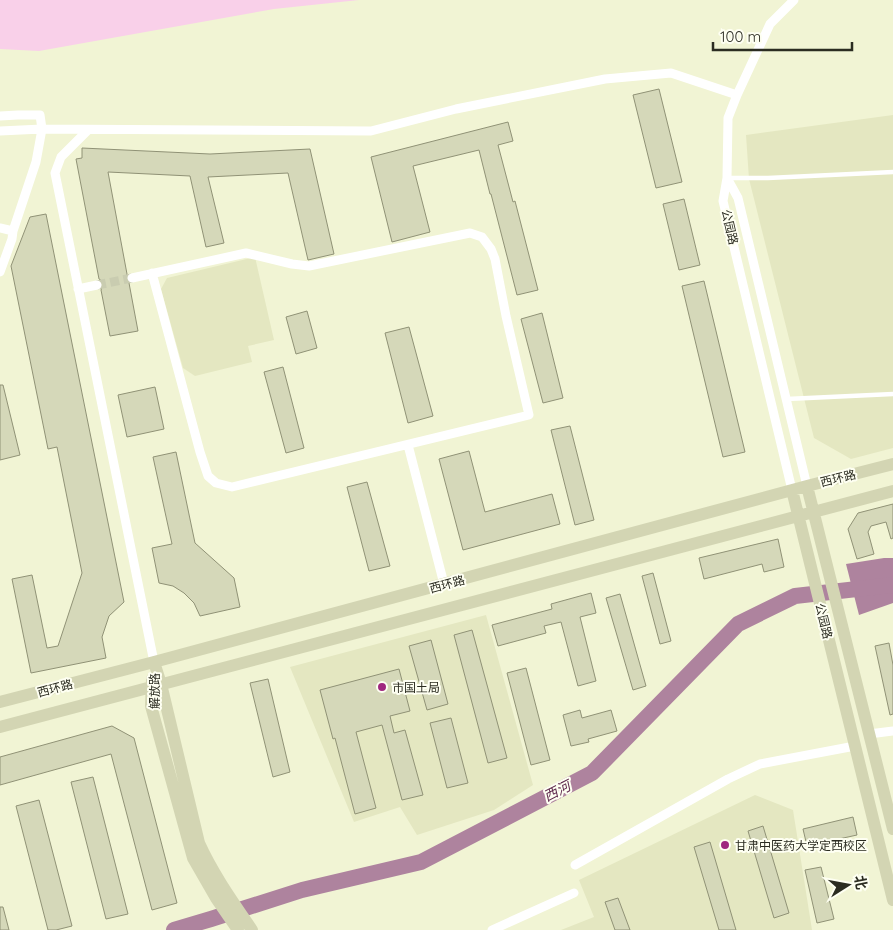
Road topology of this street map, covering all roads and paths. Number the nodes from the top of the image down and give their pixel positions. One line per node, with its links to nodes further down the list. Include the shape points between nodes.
1 (794, 0): 2 (street, via 770,24)
2 (737, 95): 5 (street, via 671,73 605,79 456,109 371,131); 8 (street, via 728,118)
3 (0, 116): 4 (street, via 40,115)
4 (42, 129): 5 (street); 6 (street); 10 (street, via 36,162)
5 (88, 130): 15 (street, via 61,157 55,173)
6 (0, 131)
7 (893, 172): 8 (lane)
8 (727, 178): 17 (street, 公园路, via 738,198); 21 (street, 公园路, via 724,201)
9 (0, 228): 10 (street)
10 (13, 230): 11 (street)
11 (0, 272)
12 (152, 273): 13 (street); 18 (street, via 200,452 208,476 216,483 232,487); 18 (street, via 246,252 309,266 470,233 482,237 495,259 529,415)
13 (132, 278)
14 (97, 285): 15 (street)
15 (78, 289): 26 (street)
16 (893, 394): 17 (lane)
17 (787, 399): 20 (street, 公园路)
18 (408, 445): 25 (street)
19 (893, 464): 20 (main road, 西环路)
20 (808, 486): 21 (main road, 西环路); 23 (main road, 公园路)
21 (792, 490): 24 (main road, 公园路); 25 (main road, 西环路)
22 (893, 491): 23 (main road, 西环路)
23 (814, 512): 24 (main road, 西环路); 31 (main road, 公园路)
24 (798, 515): 27 (main road, 西环路); 32 (main road, 公园路)
25 (444, 584): 26 (main road, 西环路)
26 (154, 662): 27 (main road, 解放路); 28 (main road, 西环路)
27 (156, 685): 29 (main road, 西环路); 36 (main road, 解放路, via 151,706 194,858)
28 (0, 702)
29 (0, 727)
30 (893, 731): 31 (street)
31 (869, 734): 33 (main road, 公园路)
32 (855, 746): 34 (street, via 760,764); 37 (main road, 公园路)
33 (893, 829)
34 (575, 865)
35 (574, 893): 40 (street)
36 (222, 896): 38 (main road, 解放路); 39 (main road, 解放路)
37 (893, 900)
38 (238, 930)
39 (252, 930)
40 (492, 930)

